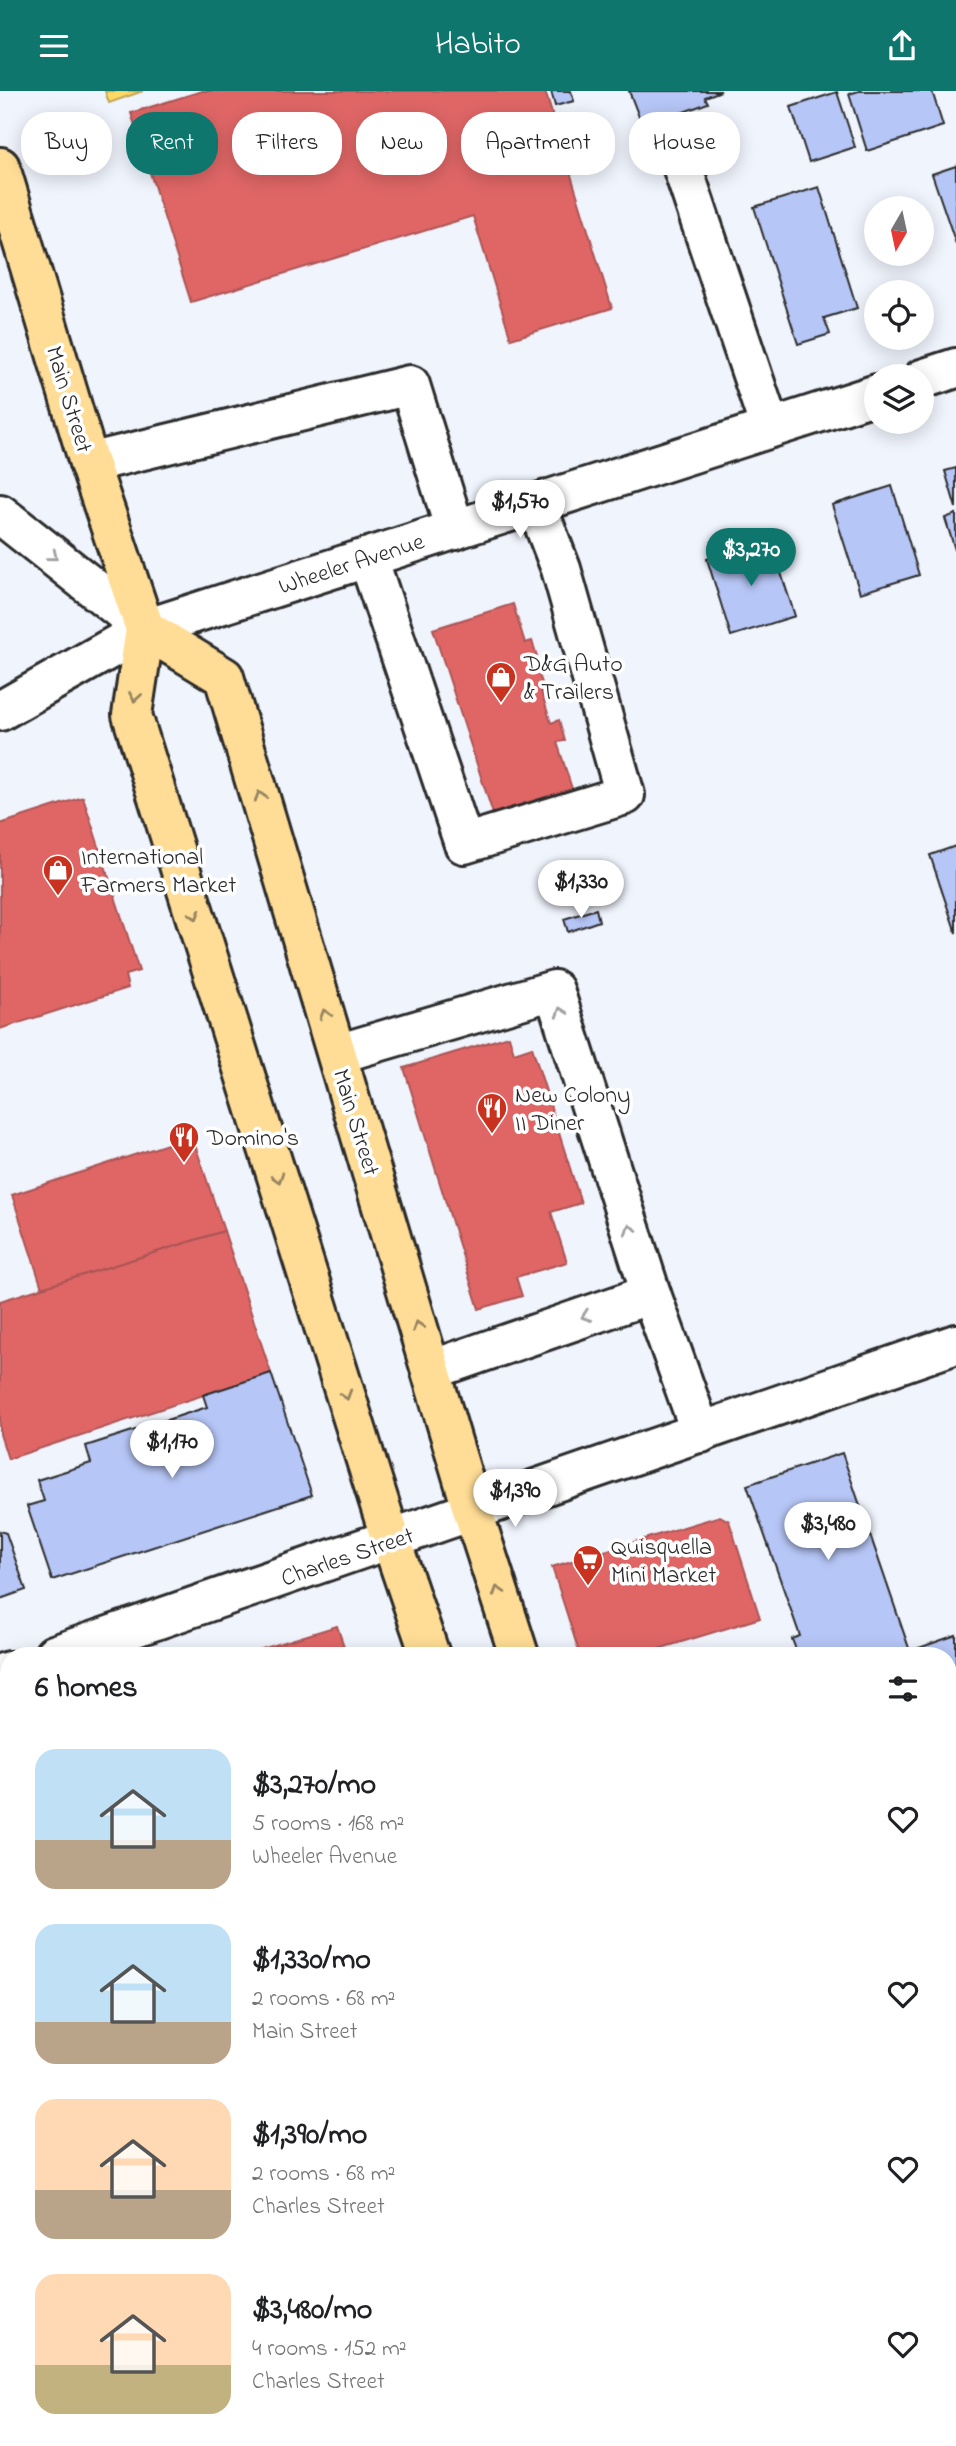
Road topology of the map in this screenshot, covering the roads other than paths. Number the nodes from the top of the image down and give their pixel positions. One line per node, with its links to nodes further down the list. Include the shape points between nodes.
1 (0, 167): 7 (main road, Main Street)
2 (685, 175): 6 (street)
3 (956, 368): 4 (street)
4 (934, 375)
5 (864, 398): 6 (street, Wheeler Avenue)
6 (770, 428): 8 (street, Wheeler Avenue)
7 (89, 463): 10 (street, via 410,384); 12 (main road, Main Street)
8 (536, 504): 10 (street, Wheeler Avenue); 11 (street, via 561,569 625,795 464,844)
9 (0, 514): 12 (street, one-way to 12)
10 (455, 530): 11 (street, Wheeler Avenue)
11 (368, 558): 12 (street, Wheeler Avenue)
12 (145, 629): 13 (street, Wheeler Avenue); 14 (main road, Main Street, one-way to 12, via 224,677); 20 (main road, Main Street, one-way to 20, via 132,715)
13 (0, 711)
14 (337, 1054): 15 (street, one-way to 14, via 554,990); 17 (main road, Main Street, one-way to 14)
15 (651, 1294): 17 (street, one-way to 17); 18 (street)
16 (956, 1344): 18 (street, Charles Street)
17 (431, 1370): 19 (main road, Main Street)
18 (701, 1433): 19 (street, Charles Street)
19 (473, 1512): 20 (street, Charles Street); 23 (main road, Main Street, one-way to 19)
20 (391, 1540): 21 (street, Charles Street); 22 (main road, Main Street)
21 (77, 1647)
22 (427, 1647)
23 (516, 1647)

